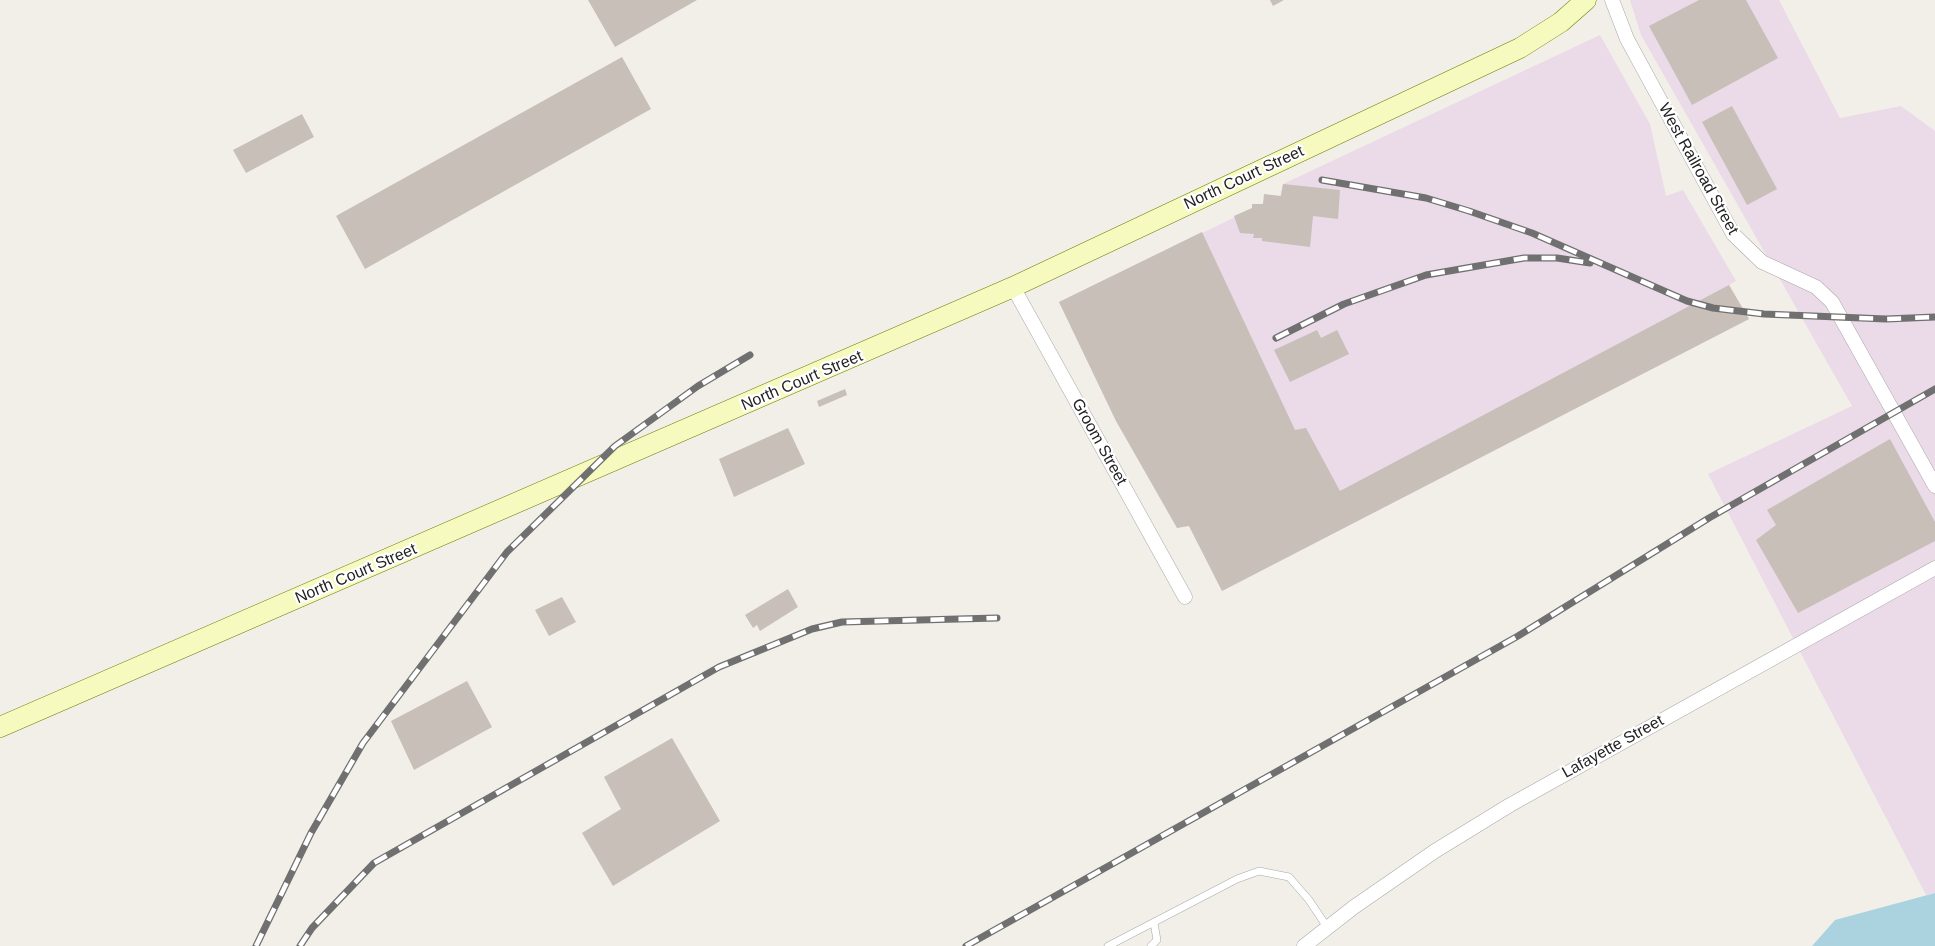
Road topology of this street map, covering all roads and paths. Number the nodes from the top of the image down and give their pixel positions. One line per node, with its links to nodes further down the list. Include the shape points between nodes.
1 (1586, 0): 3 (main road, North Court Street, via 1555,27 1520,48)
2 (1612, 0): 4 (street, West Railroad Street, via 1627,39 1733,234 1762,262 1816,287 1832,302)
3 (1013, 287): 6 (street, Groom Street); 7 (main road, North Court Street)
4 (1935, 486)
5 (1935, 568): 9 (street, Lafayette Street, via 1510,805 1434,851)
6 (1185, 597)
7 (0, 727)
8 (1154, 922): 9 (lane, via 1259,871 1288,877); 10 (lane); 11 (lane, via 1157,940)
9 (1327, 927): 12 (street, Lafayette Street)
10 (1108, 946)
11 (1151, 946)
12 (1304, 946)

